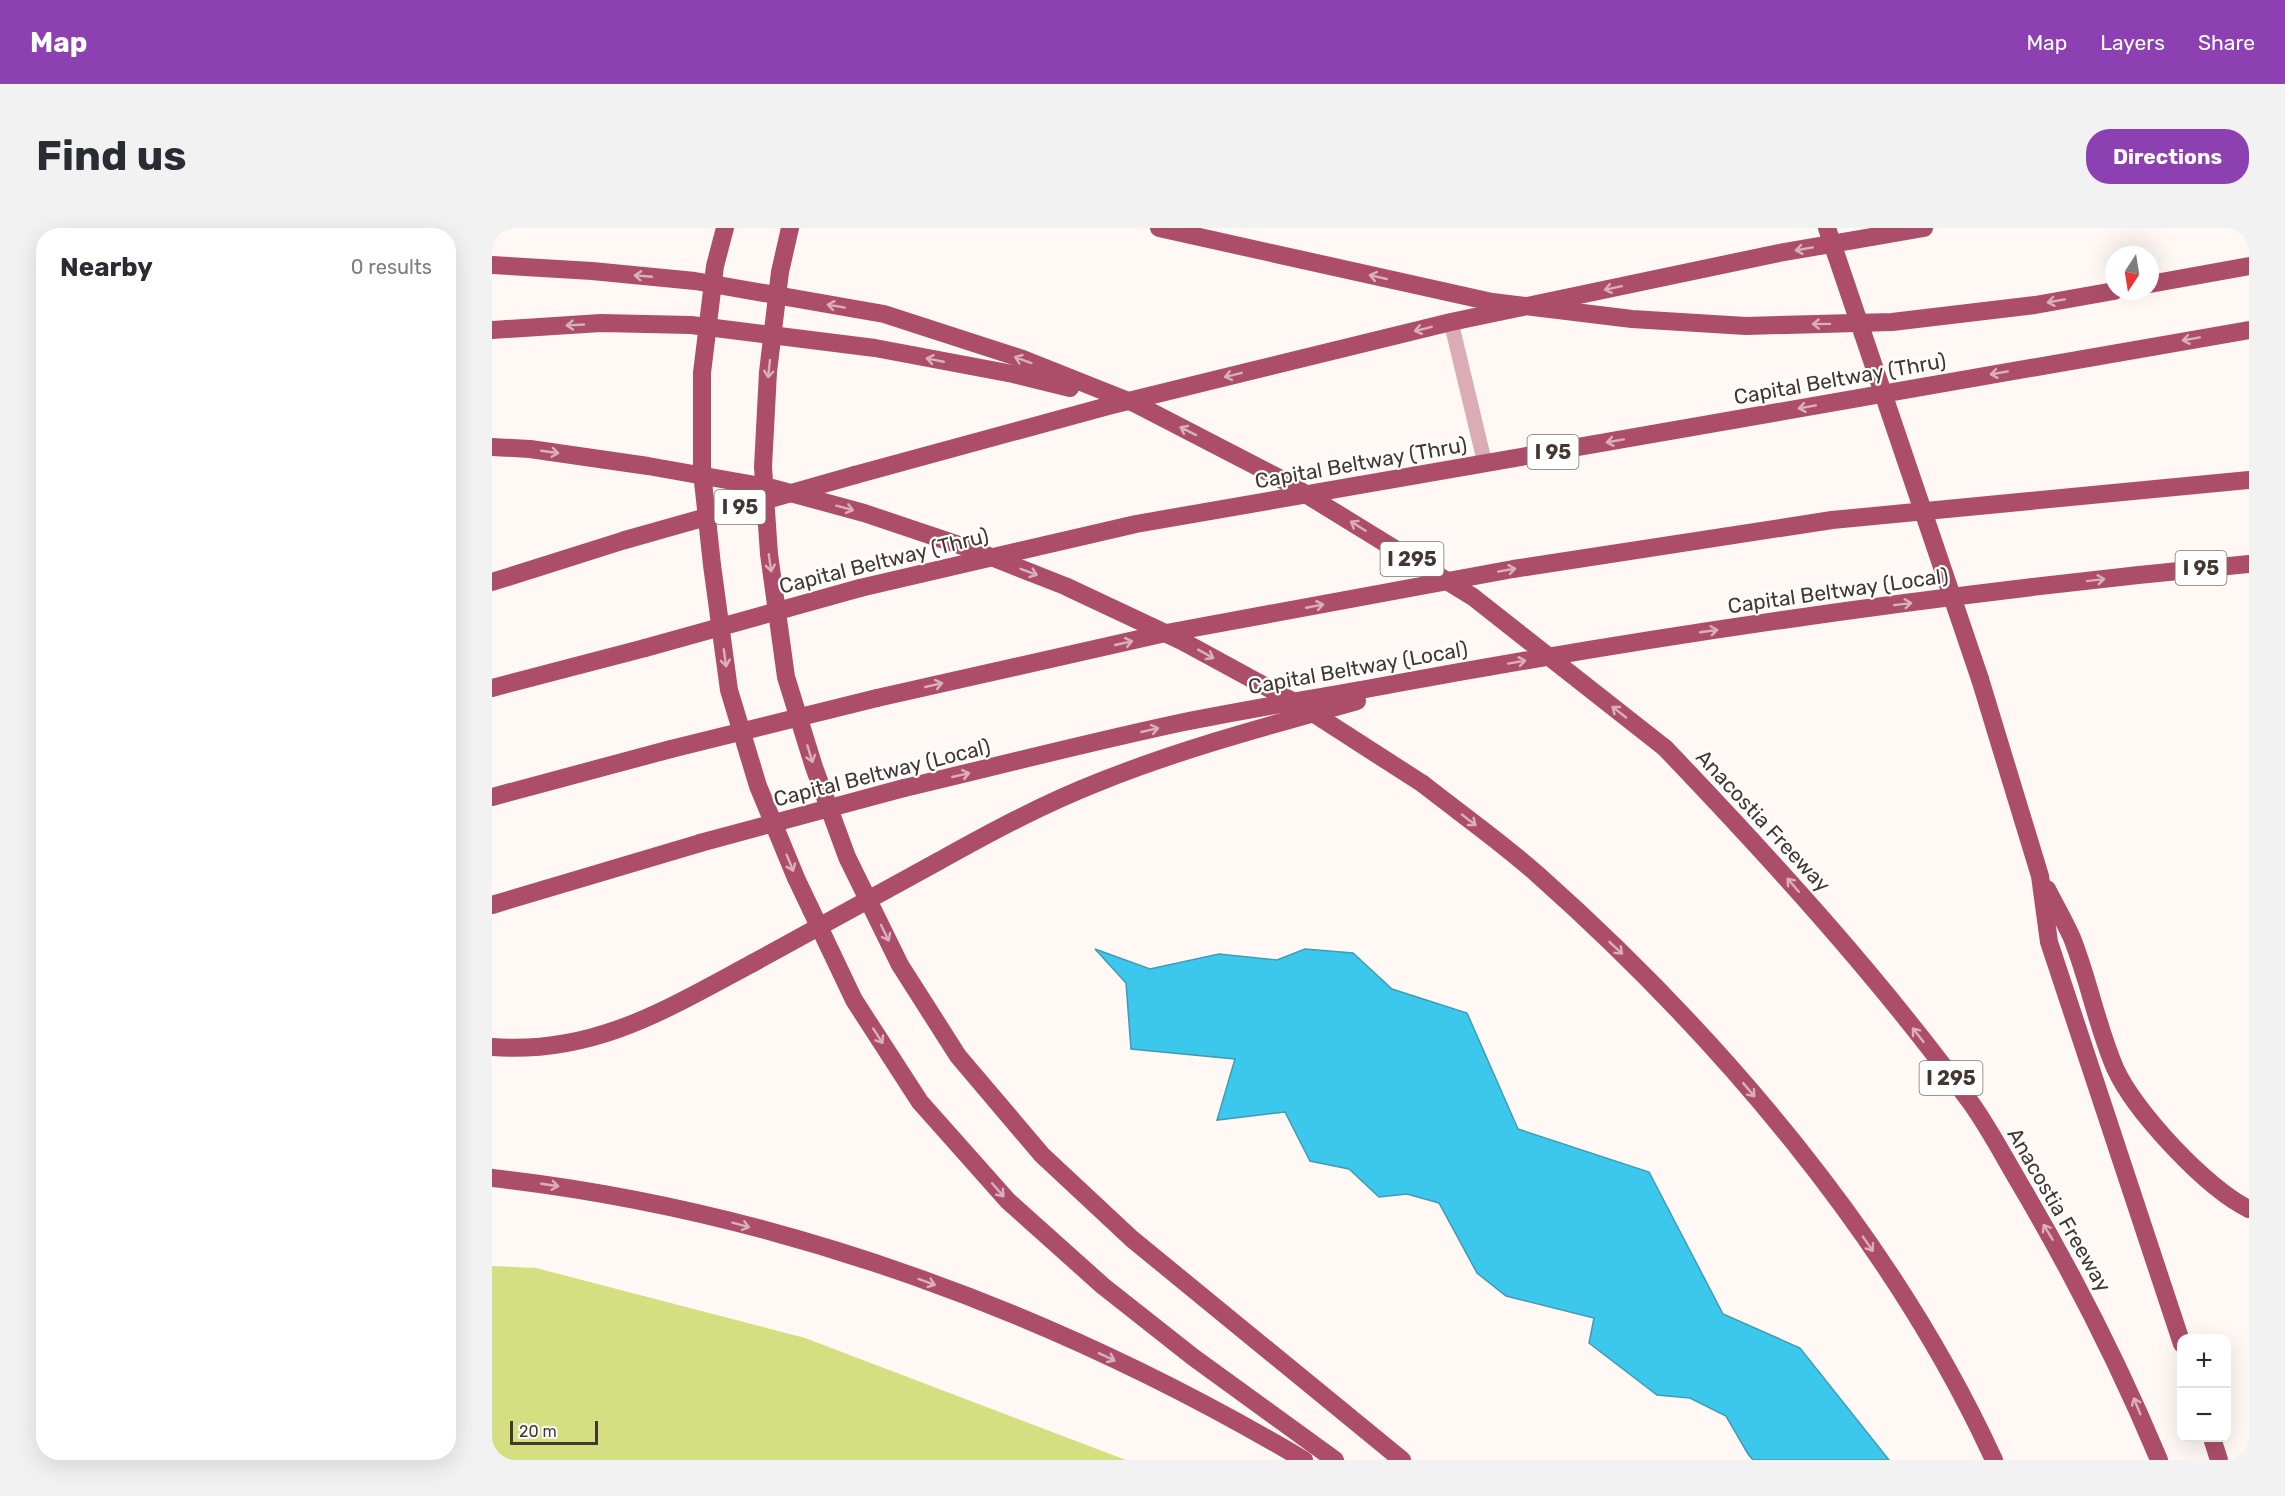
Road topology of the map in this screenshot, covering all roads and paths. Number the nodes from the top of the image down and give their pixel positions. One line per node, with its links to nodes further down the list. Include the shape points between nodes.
1 (725, 228): 32 (highway, one-way to 32, via 715,266 702,373 702,472 729,690 758,786 854,1000 920,1102 1008,1201 1103,1286)
2 (790, 228): 33 (highway, one-way to 33, via 780,272 768,372 763,467 769,554 786,677 847,857 900,965 958,1056 1042,1155 1132,1239)
3 (1159, 228): 9 (highway, one-way to 3, bridge, via 1892,322 1746,326 1632,319 1492,302)
4 (1827, 228): 24 (highway, bridge, via 1980,678)
5 (1924, 228): 10 (highway, I 95, one-way to 10, via 1779,253)
6 (492, 265): 13 (highway, one-way to 6, bridge, via 1023,359 884,314 695,281)
7 (2249, 266): 8 (highway)
8 (2159, 282)
9 (2105, 293)
10 (1451, 322): 15 (lane); 20 (highway, I 95, one-way to 20, bridge, via 1108,406 625,540)
11 (492, 330): 13 (highway, one-way to 11, bridge, via 1012,374 875,348 691,326 601,323)
12 (2249, 330): 15 (highway, Capital Beltway (Thru) / I 95, one-way to 15)
13 (1136, 404): 35 (highway, Anacostia Freeway / I 295, one-way to 13, bridge, via 2131,1393 2064,1258 1972,1105 1875,979 1766,854 1665,748 1473,597 1281,479)
14 (492, 447): 34 (highway, one-way to 34, bridge, via 648,466 772,488 864,513 971,549 1065,586 1182,640 1305,708 1423,784 1536,872 1715,1049 1812,1166 1895,1282 1970,1409)
15 (1485, 464): 22 (highway, Capital Beltway (Thru) / I 95, bridge, via 1136,524 860,588)
16 (2249, 480): 23 (highway, one-way to 16, bridge, via 876,698 1161,634 1513,569 1832,520)
17 (2249, 564): 18 (highway, Capital Beltway (Local) / I 95)
18 (2153, 573): 19 (highway); 21 (highway, Capital Beltway (Local) / I 95, one-way to 18, via 1664,638)
19 (2249, 574)
20 (492, 582)
21 (1459, 672): 25 (highway, Capital Beltway (Local) / I 95, one-way to 21, bridge, via 904,788 1184,722); 26 (highway, bridge, via 1291,720 1100,782 1011,822 657,1014 570,1043)
22 (492, 688)
23 (492, 797)
24 (2040, 876): 28 (highway, via 2071,937 2116,1070 2160,1132 2213,1185); 29 (highway, via 2049,942)
25 (492, 905)
26 (492, 1047)
27 (492, 1178): 31 (highway, one-way to 31, via 555,1185 702,1214 851,1254 1008,1311 1158,1380)
28 (2249, 1209)
29 (2178, 1334)
30 (2214, 1442): 36 (highway)
31 (1304, 1460)
32 (1335, 1460)
33 (1402, 1460)
34 (1994, 1460)
35 (2159, 1460)
36 (2219, 1460)

